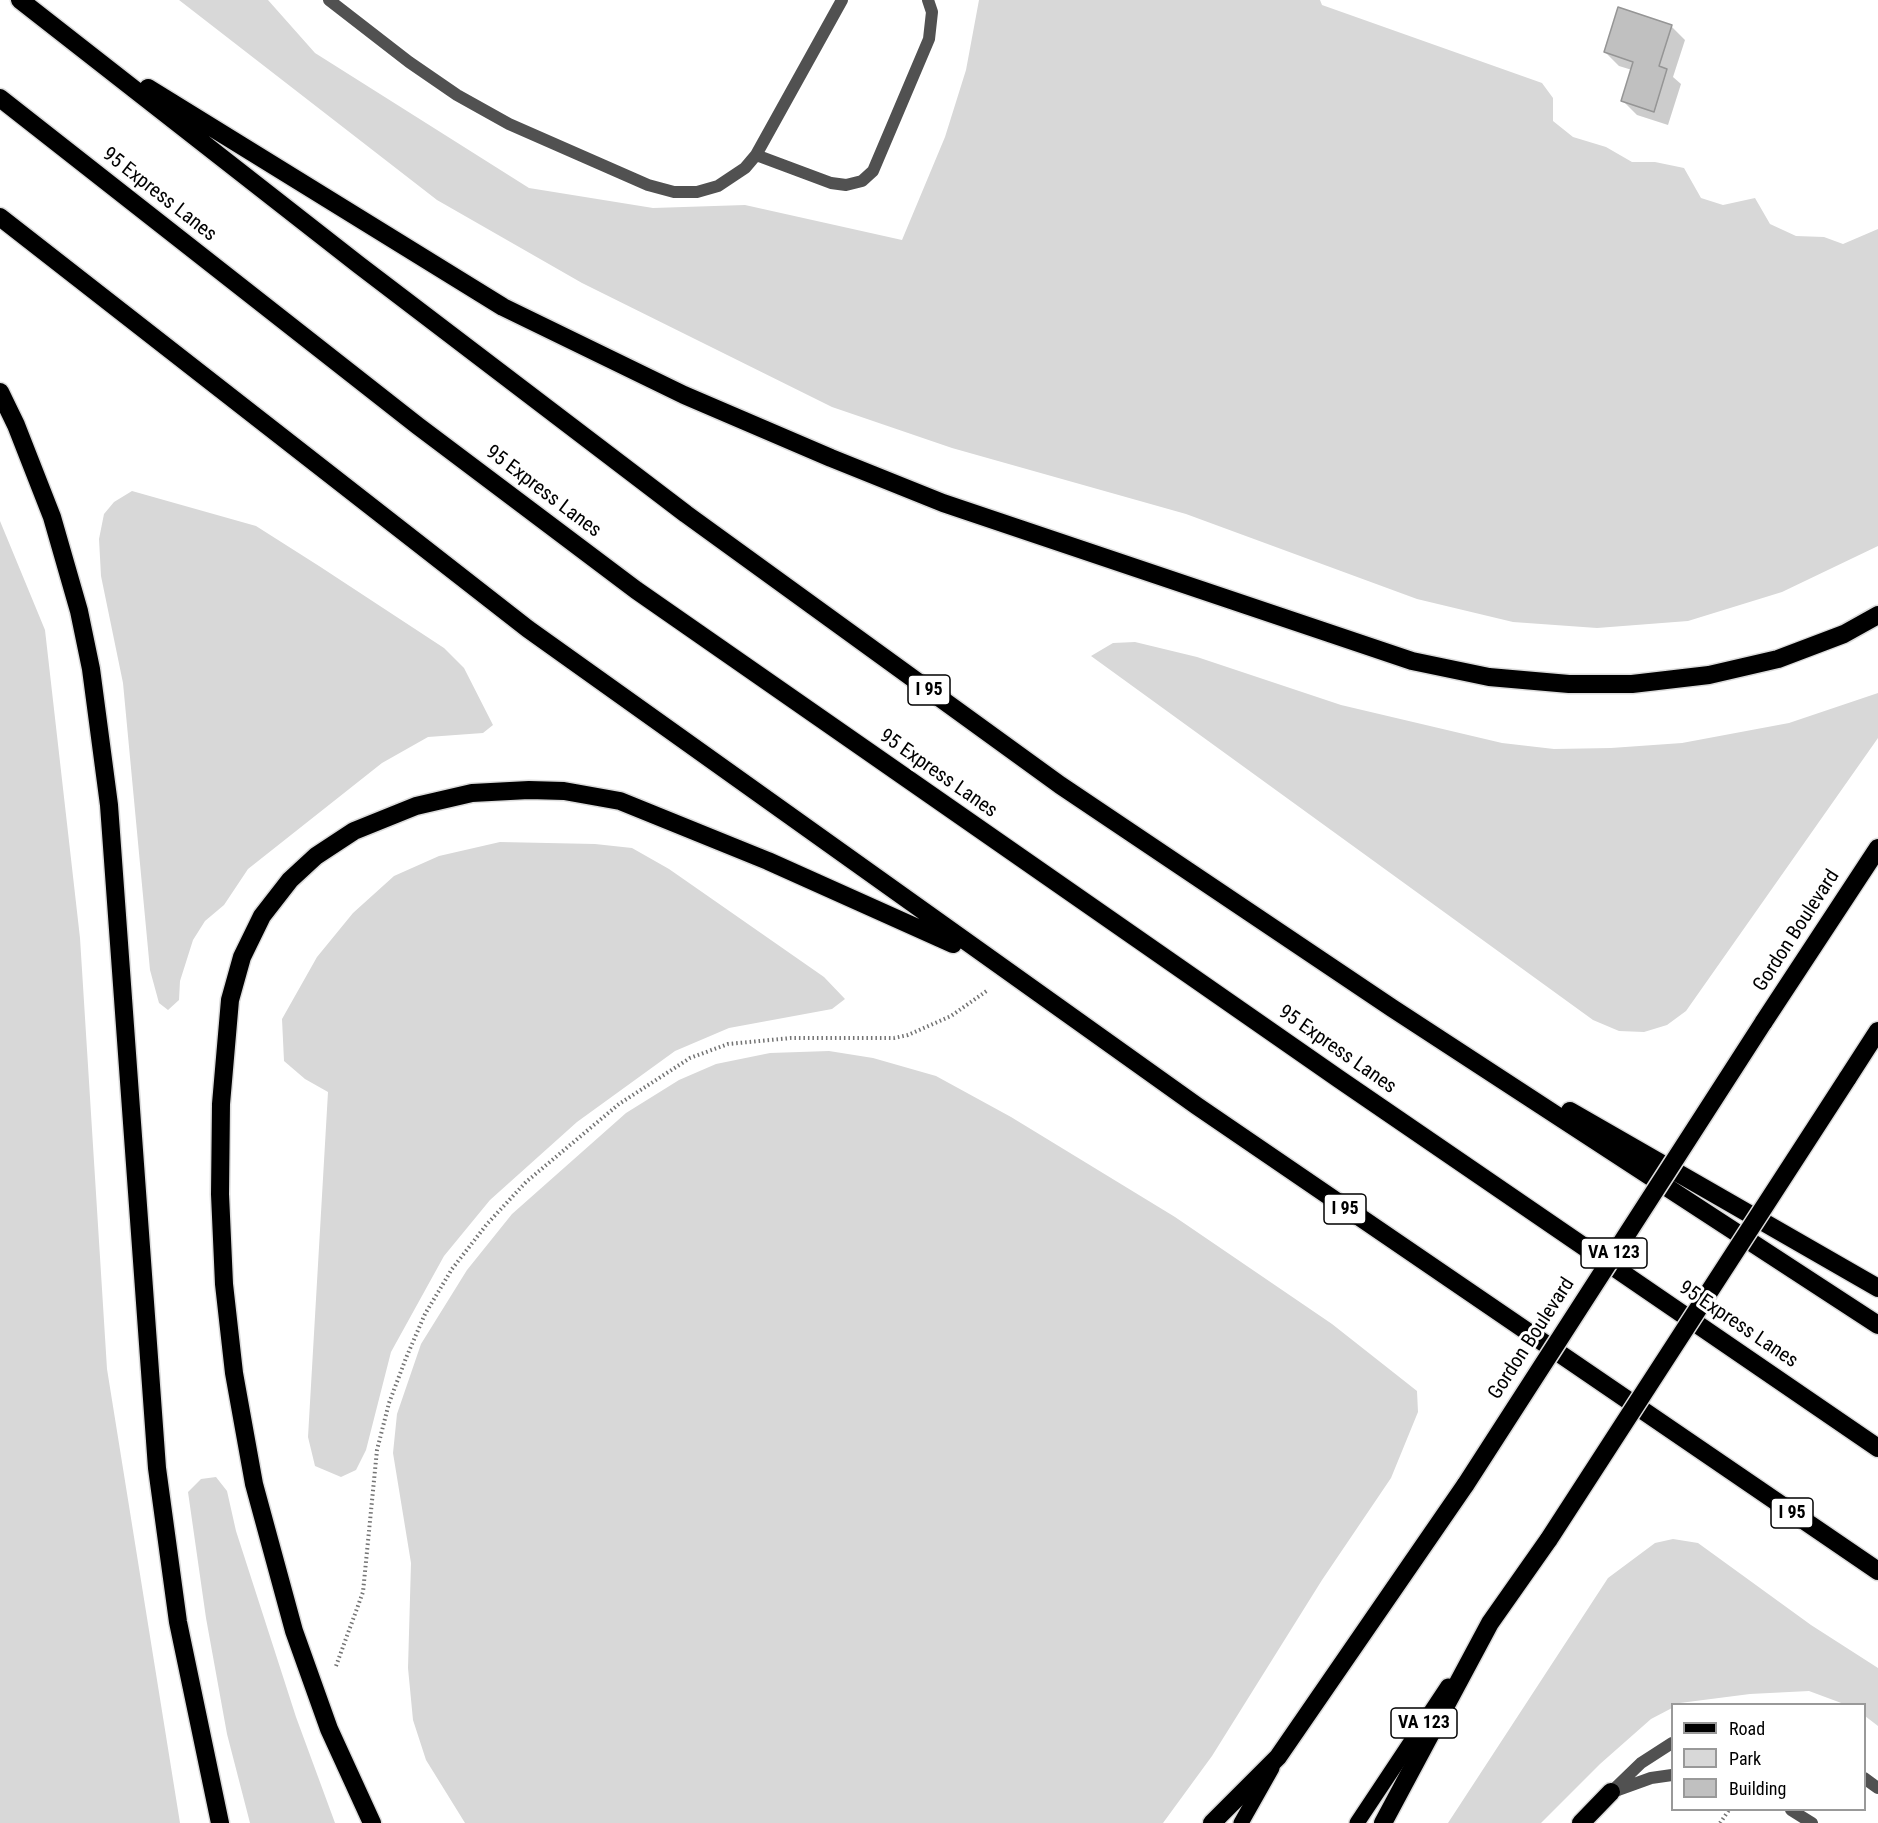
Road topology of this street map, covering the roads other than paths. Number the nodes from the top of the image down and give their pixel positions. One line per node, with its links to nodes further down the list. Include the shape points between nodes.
1 (20, 0): 5 (highway, I 95)
2 (329, 0): 7 (lane, via 457,95 509,124 648,185 674,192 697,192 718,186 745,168)
3 (842, 0): 7 (lane)
4 (928, 0): 7 (lane, via 932,12 929,39 873,171 862,181 831,183)
5 (69, 39): 10 (highway, via 503,307 684,395 943,503 1412,661 1490,677 1569,684 1632,684 1709,675 1778,659 1844,634); 13 (highway, I 95, via 696,520 1060,786)
6 (0, 98): 19 (highway, 95 Express Lanes, via 418,426 636,590)
7 (756, 155)
8 (0, 218): 12 (highway, I 95, via 528,629)
9 (0, 392): 27 (highway, via 52,517 91,669 109,805 157,1468 178,1622)
10 (1878, 615)
11 (1878, 848): 23 (highway, Gordon Boulevard / VA 123, bridge, via 1466,1484)
12 (986, 958): 20 (highway, I 95, via 1407,1252); 28 (highway, via 768,861 620,801 564,791 472,793 416,806 354,831 316,856 290,880 262,916 242,957 230,1000 221,1104 224,1284 234,1373 254,1484 294,1631 320,1705)
13 (1392, 1008): 17 (highway); 18 (highway, I 95)
14 (1878, 1031): 16 (highway, VA 123)
15 (1878, 1050): 16 (highway)
16 (1847, 1079): 21 (highway, VA 123, bridge, via 1549,1539)
17 (1878, 1288)
18 (1878, 1325)
19 (1878, 1448)
20 (1878, 1571)
21 (1490, 1623): 31 (main road, VA 123); 32 (highway)
22 (1671, 1744): 25 (lane, via 1641,1763)
23 (1278, 1757): 29 (highway); 30 (main road, Gordon Boulevard / VA 123)
24 (1671, 1775): 25 (lane)
25 (1611, 1792): 33 (highway)
26 (1794, 1811): 34 (lane)
27 (220, 1823)
28 (372, 1823)
29 (1212, 1823)
30 (1241, 1823)
31 (1357, 1823)
32 (1383, 1823)
33 (1581, 1823)
34 (1812, 1823)

